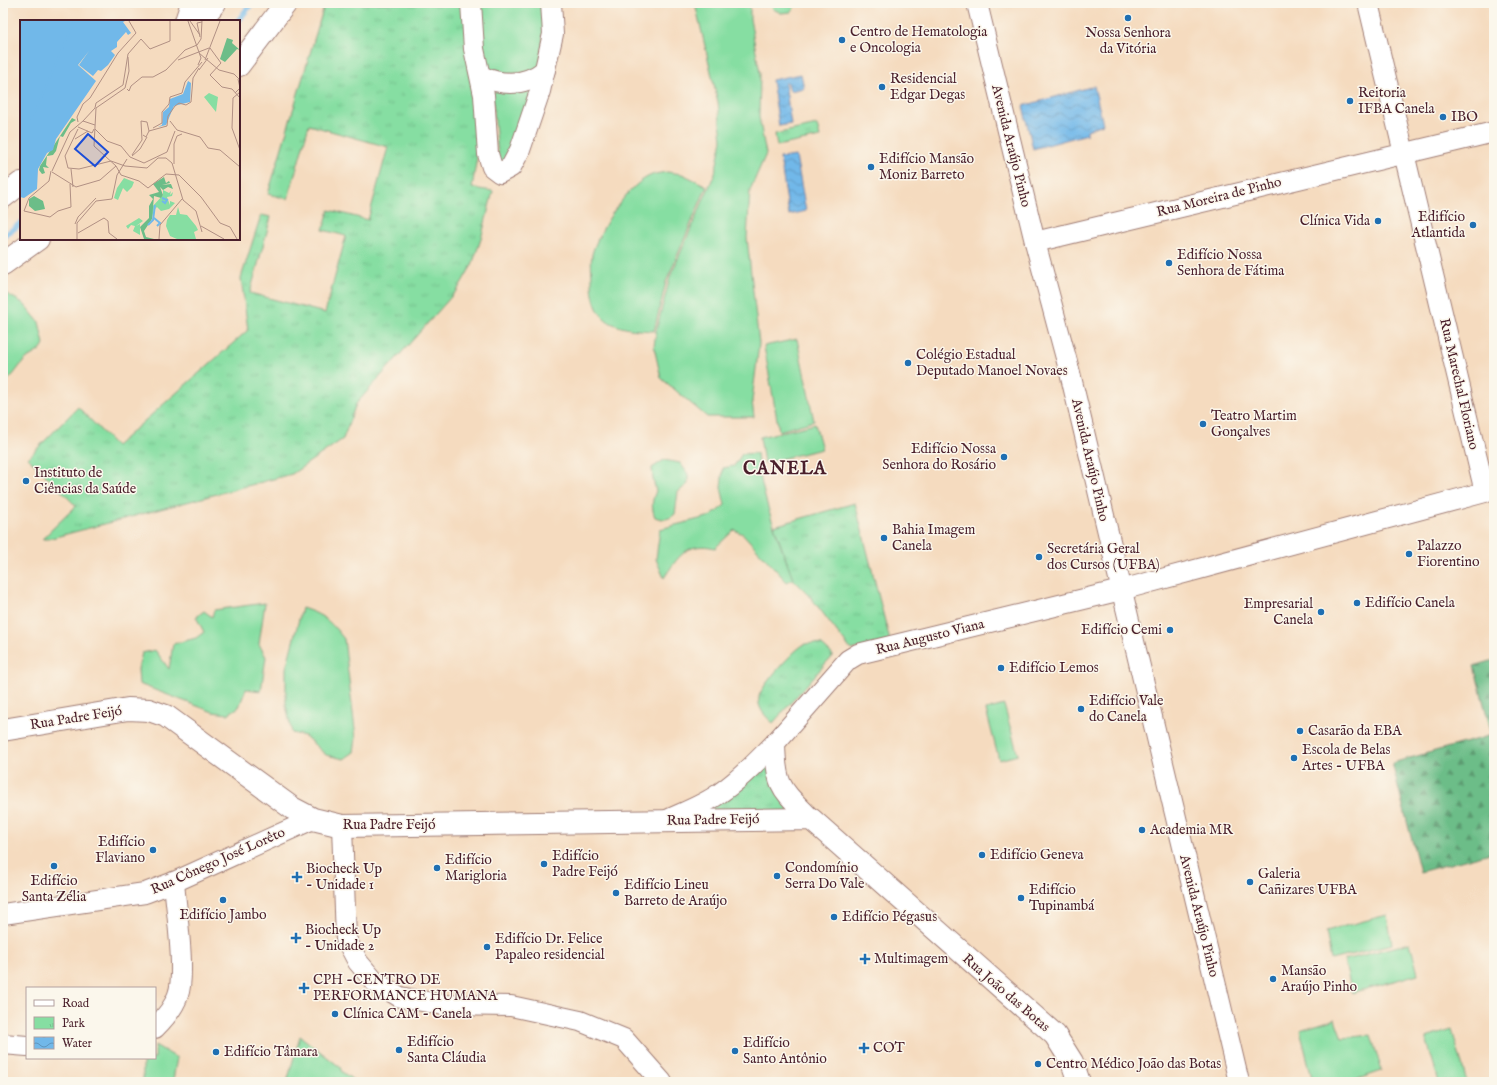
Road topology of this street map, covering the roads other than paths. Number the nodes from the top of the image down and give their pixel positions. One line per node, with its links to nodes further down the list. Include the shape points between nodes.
1 (192, 3): 8 (main road)
2 (215, 3): 9 (main road)
3 (286, 3): 10 (main road)
4 (471, 3): 12 (street, via 474,50)
5 (551, 3): 11 (street, via 553,34)
6 (977, 3): 18 (street, Avenida Araújo Pinho)
7 (1368, 3): 14 (street, Rua Marechal Floriano)
8 (186, 20)
9 (201, 20)
10 (240, 64)
11 (545, 70): 12 (street, via 523,82); 12 (street, via 520,150 511,167 500,173 492,167 488,154)
12 (488, 85)
13 (1494, 132): 14 (street, Rua Moreira de Pinho)
14 (1404, 152): 18 (street, Rua Moreira de Pinho); 20 (street, Rua Marechal Floriano, via 1484,492)
15 (20, 184): 16 (main road)
16 (3, 197)
17 (37, 240): 19 (main road)
18 (1035, 242): 20 (street, Avenida Araújo Pinho, via 1070,373)
19 (3, 264)
20 (1121, 590): 22 (street, Rua Augusto Viana, via 858,654 848,660); 34 (street, Avenida Araújo Pinho)
21 (3, 730): 23 (main road, Rua Padre Feijó, via 128,709 149,710 166,716 275,797)
22 (775, 743): 24 (street, via 777,778 783,791); 25 (street, Rua Augusto Viana, via 721,793)
23 (313, 819): 26 (main road, Rua Padre Feijó); 27 (street, Rua Cônego José Lorêto)
24 (811, 819): 25 (main road, Rua Padre Feijó); 33 (main road, Rua João das Botas, via 1055,1035 1072,1062)
25 (665, 821): 26 (main road, Rua Padre Feijó)
26 (342, 826): 32 (street, via 346,939 358,962 375,982 400,997 444,1005 511,1006 580,1021 624,1039)
27 (174, 882): 28 (street, Rua Cônego José Lorêto, via 145,893); 29 (street, via 182,974 178,995)
28 (3, 914)
29 (156, 1027)
30 (3, 1044): 31 (street)
31 (26, 1046)
32 (662, 1082)
33 (1079, 1082)
34 (1239, 1082)

